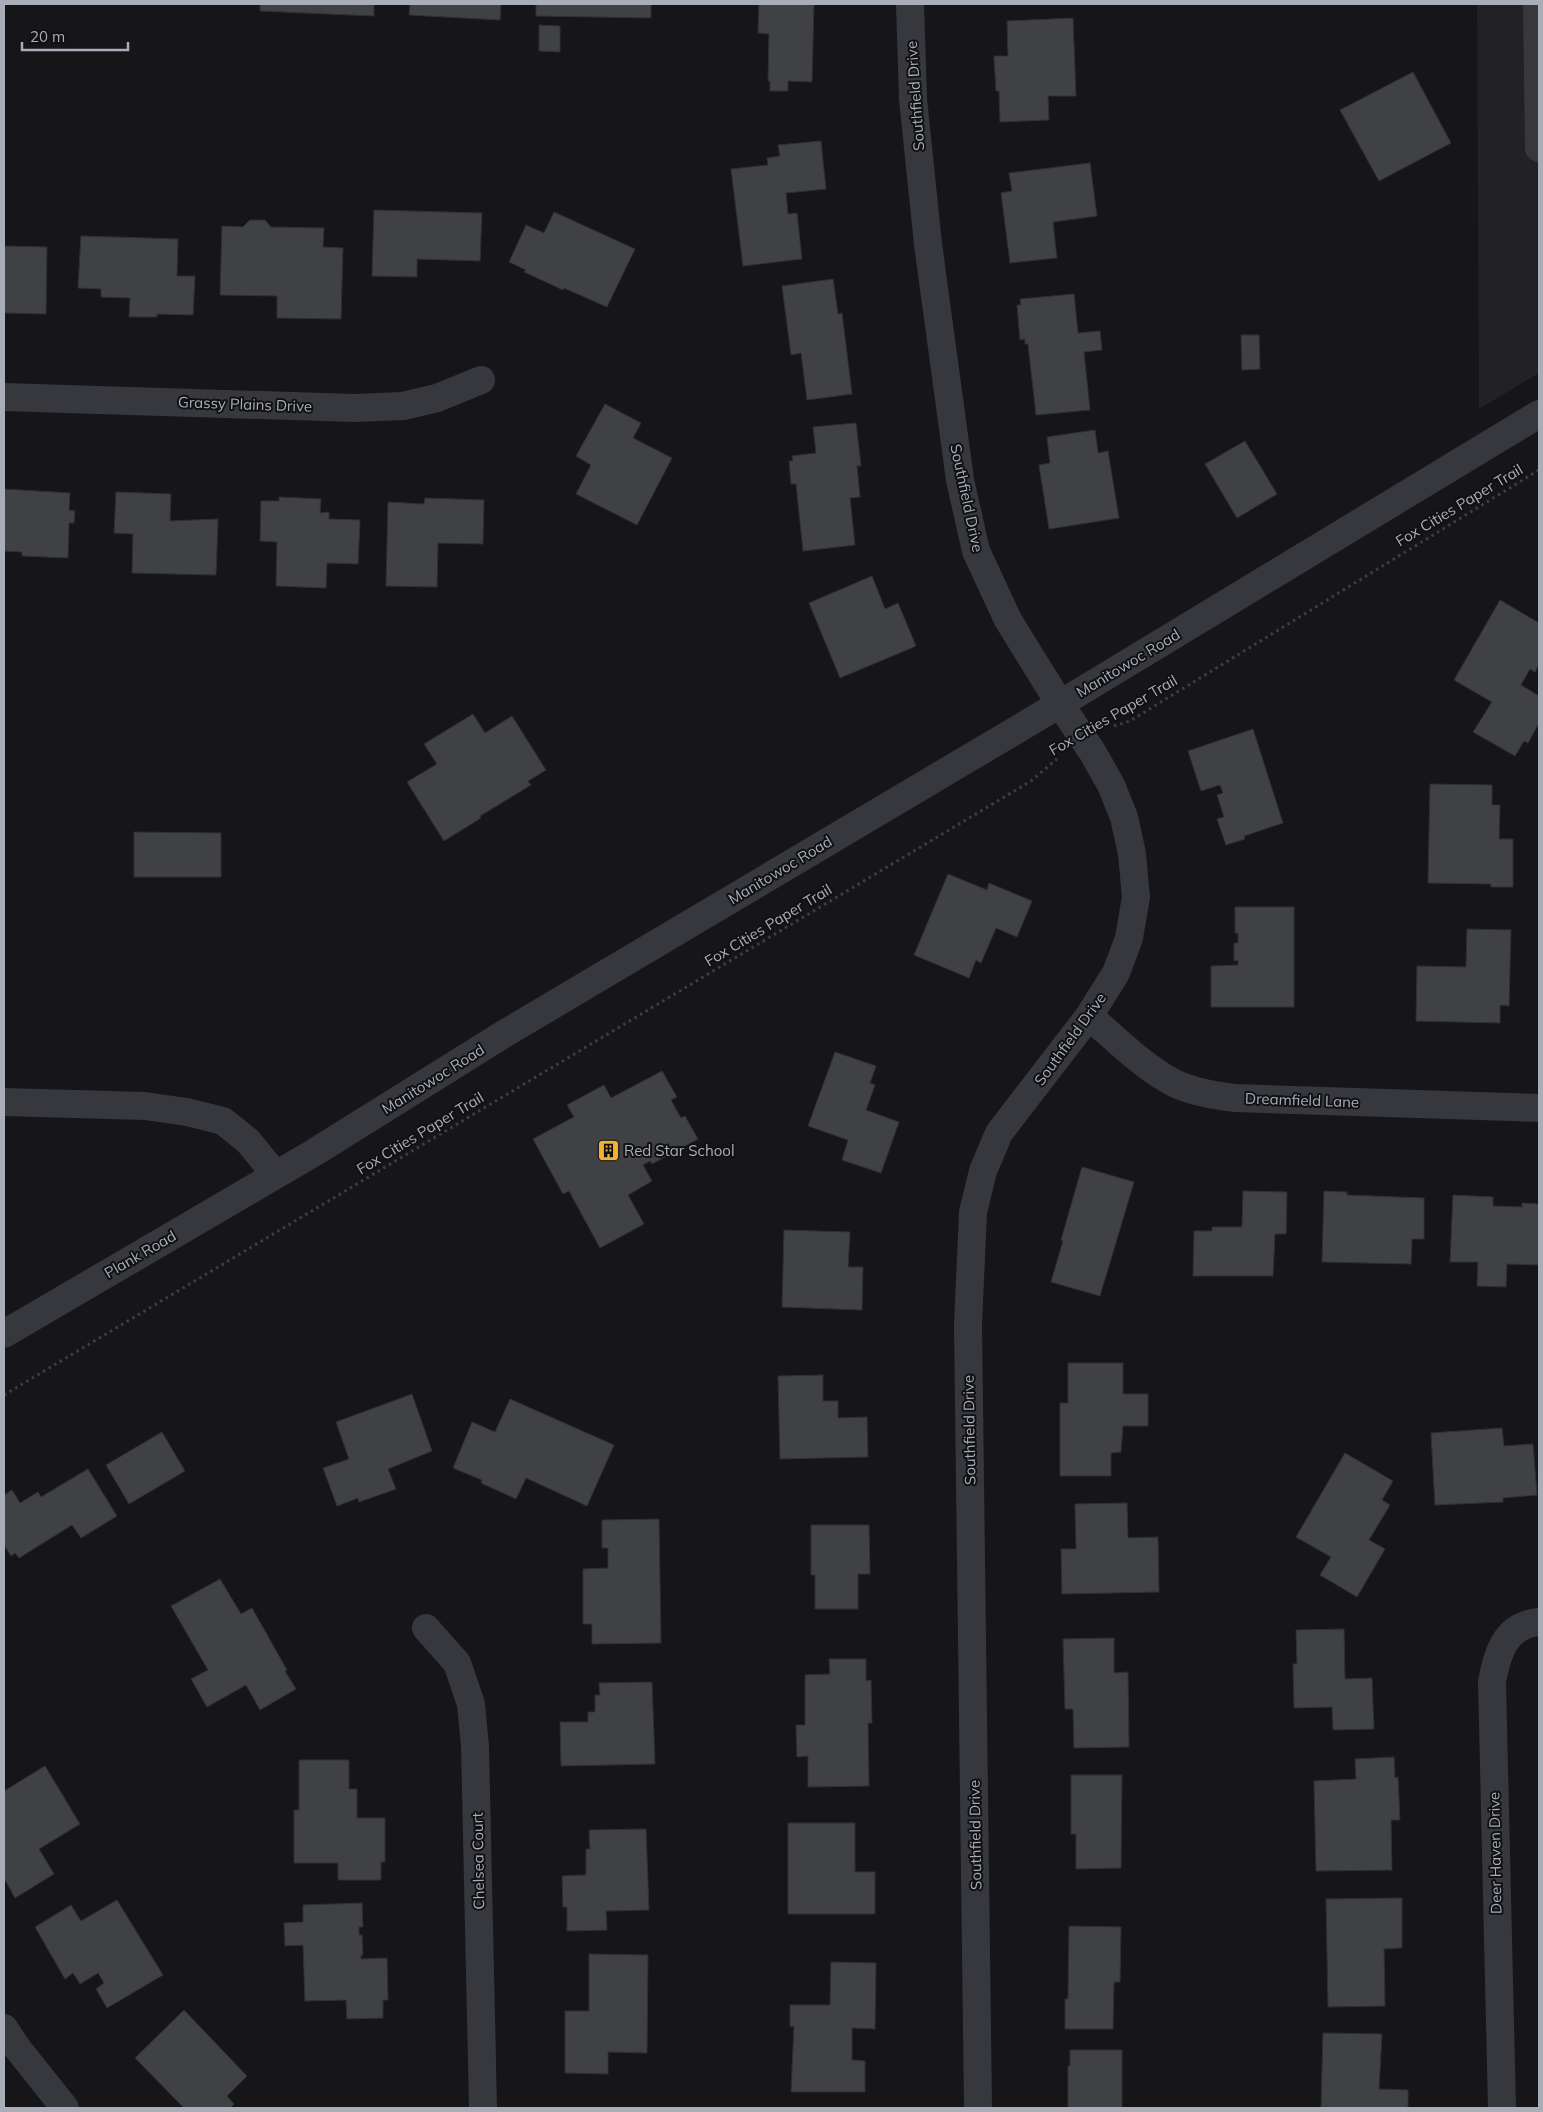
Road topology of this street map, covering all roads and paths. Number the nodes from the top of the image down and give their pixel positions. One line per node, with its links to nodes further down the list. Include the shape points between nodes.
1 (910, 4): 8 (street, Southfield Drive, via 915,119 928,244 960,480 976,551 1008,620)
2 (1537, 4): 3 (street)
3 (1539, 148)
4 (481, 380): 5 (street, Grassy Plains Drive, via 437,398 411,404 355,408)
5 (4, 397)
6 (1539, 414): 8 (street, Manitowoc Road)
7 (1539, 470): 9 (path, Fox Cities Paper Trail, via 1130,722 1113,726)
8 (1060, 704): 9 (street, Southfield Drive); 13 (street, Manitowoc Road)
9 (1086, 742): 10 (street, Southfield Drive, via 1111,785 1124,817 1136,897 1130,938 1116,973); 15 (path, Fox Cities Paper Trail, via 1051,763 1031,781)
10 (1090, 1016): 12 (street, Dreamfield Lane, via 1174,1083 1200,1093 1234,1098); 21 (street, Southfield Drive, via 999,1133 982,1171 973,1212 968,1325)
11 (4, 1102): 13 (street, via 145,1106 223,1121 248,1141)
12 (1539, 1108)
13 (275, 1174): 14 (street, Plank Road)
14 (4, 1334)
15 (4, 1395)
16 (1539, 1622): 22 (street, Deer Haven Drive, via 1505,1640 1492,1682)
17 (426, 1628): 20 (street, Chelsea Court, via 457,1663 471,1704 475,1746)
18 (4, 2028): 19 (street)
19 (66, 2108)
20 (483, 2108)
21 (978, 2108)
22 (1502, 2108)

